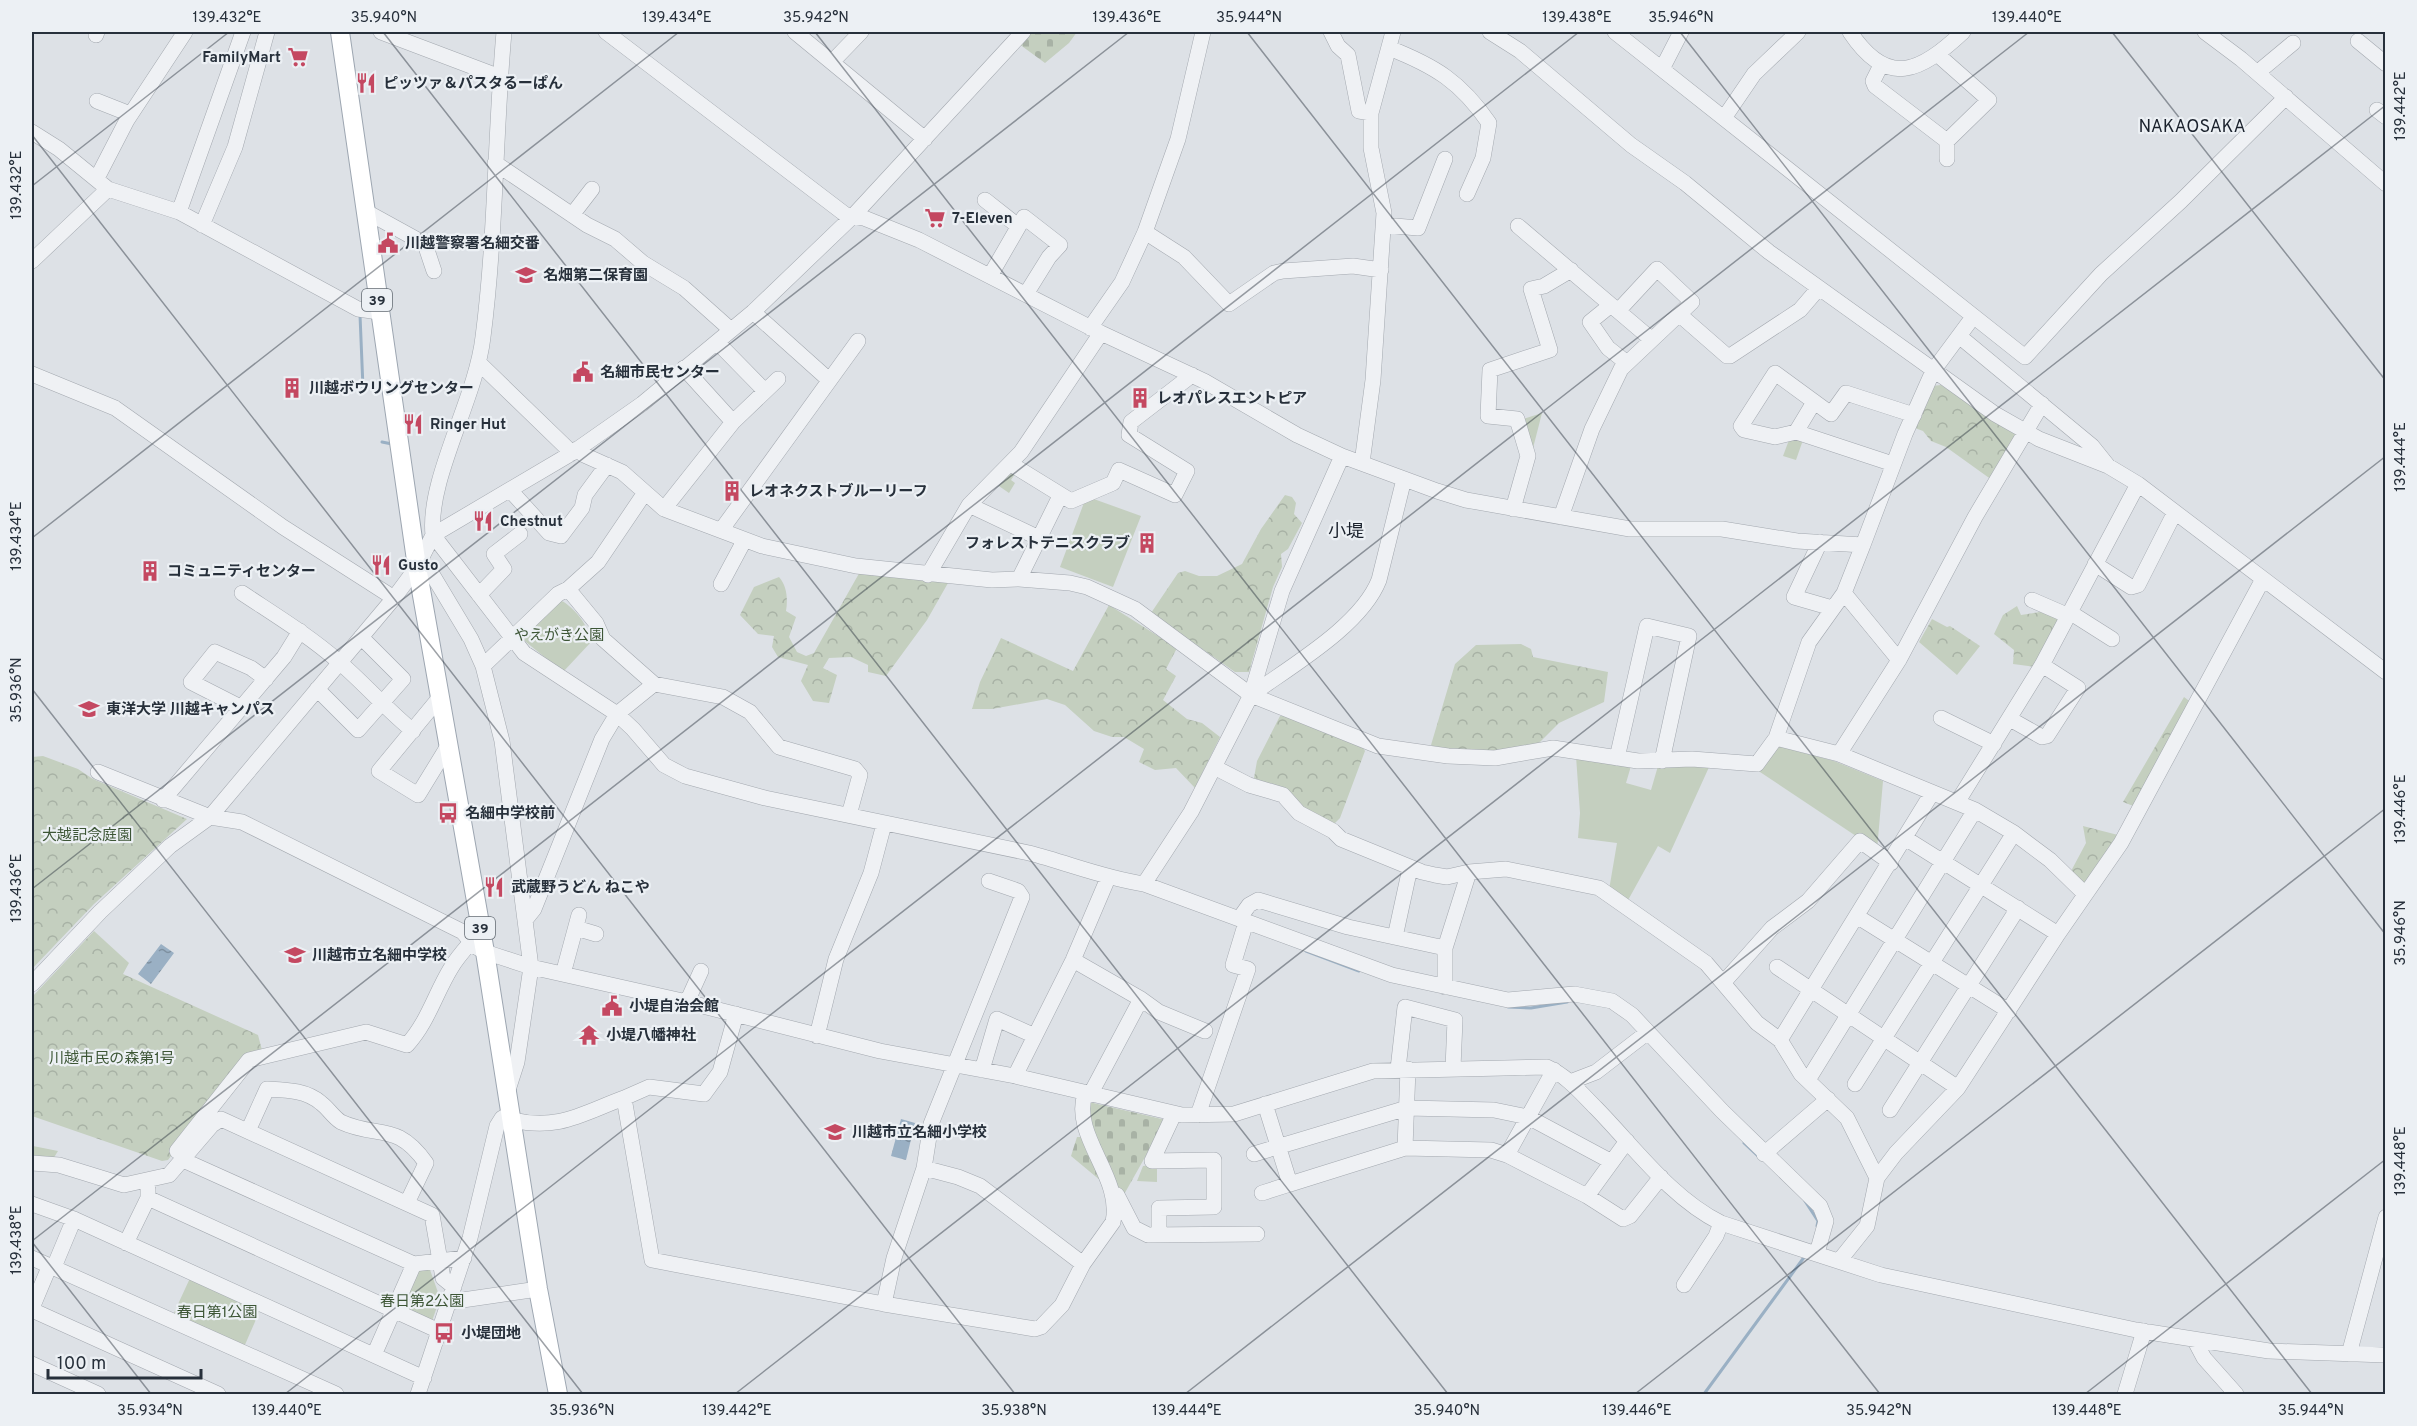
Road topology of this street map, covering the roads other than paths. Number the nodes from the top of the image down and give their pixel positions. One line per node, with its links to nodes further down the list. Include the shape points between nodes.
1 (185, 32): 34 (street)
2 (243, 32): 48 (street)
3 (267, 32): 51 (street, via 235,147)
4 (340, 32): 47 (main road, 39)
5 (381, 32): 30 (street)
6 (504, 32): 30 (street)
7 (606, 32): 50 (street, via 846,215)
8 (795, 32): 25 (street)
9 (861, 32): 25 (street)
10 (1023, 32): 37 (street)
11 (1203, 32): 55 (street, via 1178,139)
12 (1331, 32): 33 (street, via 1338,46 1348,54 1359,111)
13 (1393, 32): 23 (street)
14 (1490, 32): 61 (street, via 1520,51 1631,145)
15 (1616, 32): 28 (street)
16 (1681, 32): 28 (street)
17 (1798, 32): 35 (street, via 1754,74)
18 (1850, 32): 27 (street, via 1864,52)
19 (1963, 32): 24 (street)
20 (2205, 32): 29 (street)
21 (2358, 41): 26 (street)
22 (2293, 43): 29 (street)
23 (1389, 48): 33 (street); 45 (street, via 1423,61 1458,84 1489,123 1483,158)
24 (1938, 55): 27 (street, via 1910,67); 38 (street, via 1989,100)
25 (832, 62): 37 (street)
26 (2385, 64)
27 (1881, 65): 38 (street, via 1873,81 1875,86)
28 (1662, 69): 35 (street)
29 (2258, 73): 31 (street)
30 (500, 77): 41 (street)
31 (2286, 97): 43 (street); 67 (street, via 2101,274 2025,357)
32 (97, 101): 34 (street)
33 (1371, 113): 52 (street, via 1371,148)
34 (130, 114): 42 (street)
35 (1724, 117): 67 (street)
36 (32, 132): 42 (street)
37 (925, 140): 50 (street)
38 (1947, 141): 40 (street)
39 (1445, 159): 52 (street, via 1418,228)
40 (1947, 159)
41 (495, 163): 49 (street); 74 (street)
42 (103, 184): 48 (street); 56 (street)
43 (2385, 184)
44 (592, 189): 49 (street)
45 (1467, 194)
46 (985, 200): 53 (street)
47 (365, 211): 59 (street, via 424,244); 64 (main road, 39)
48 (179, 212): 51 (street)
49 (572, 215): 68 (street, via 684,288)
50 (853, 216): 60 (street, via 919,240); 65 (street)
51 (202, 225): 64 (street, via 358,309)
52 (1384, 225): 57 (street)
53 (1018, 226): 60 (street); 62 (street, via 1024,217 1060,244)
54 (1518, 226): 58 (street)
55 (1145, 232): 57 (street, via 1184,257 1229,304 1274,273 1353,266); 69 (street)
56 (32, 261)
57 (1381, 270): 91 (street)
58 (1571, 270): 63 (street); 103 (street, via 1531,289 1550,350 1490,370 1488,417 1517,419 1528,456)
59 (434, 271)
60 (990, 276): 62 (street)
61 (1818, 289): 66 (street, via 1800,310 1730,356); 77 (street)
62 (1026, 294): 69 (street)
63 (1614, 308): 66 (street, via 1657,270 1692,302); 71 (street); 75 (street, via 1590,322 1608,348)
64 (379, 312): 114 (main road, 39)
65 (753, 312): 68 (street); 81 (street)
66 (1680, 315): 71 (street)
67 (1973, 317): 70 (street)
68 (731, 330): 73 (street)
69 (1096, 330): 79 (street); 92 (street)
70 (1959, 336): 77 (street); 84 (street)
71 (1651, 339): 75 (street)
72 (858, 341): 81 (street)
73 (717, 342): 76 (street); 82 (street)
74 (479, 363): 89 (street); 108 (street, via 440,480 431,516)
75 (1627, 363): 105 (street, via 1615,378 1592,429)
76 (684, 368): 86 (street); 89 (street, via 642,404)
77 (1933, 371): 85 (street); 88 (street)
78 (32, 374): 123 (street, via 115,408 283,527)
79 (1192, 375): 90 (street); 100 (street, via 1131,422 1129,435 1187,471 1175,495 1119,470 1113,483 1071,501)
80 (778, 379): 82 (street)
81 (829, 380): 106 (street)
82 (765, 391): 86 (street)
83 (1814, 402): 85 (street, via 1831,414 1846,393); 87 (street); 87 (street, via 1775,373 1741,426 1775,437)
84 (2042, 405): 88 (street); 95 (street, via 2092,446)
85 (1914, 415): 93 (street)
86 (733, 422): 102 (street)
87 (1796, 432): 93 (street)
88 (2025, 432): 95 (street); 131 (street, via 1970,525)
89 (574, 451): 94 (street); 98 (street)
90 (1342, 456): 91 (street); 139 (street, via 1282,591)
91 (1362, 463): 96 (street)
92 (1011, 464): 100 (street); 101 (street)
93 (1893, 464): 112 (street)
94 (608, 465): 98 (street, via 561,536 549,533); 99 (street, via 622,472)
95 (2108, 466): 97 (street)
96 (1404, 479): 103 (street, via 1466,500); 139 (street, via 1372,595 1331,635)
97 (2138, 484): 104 (street); 113 (street)
98 (510, 490): 108 (street)
99 (644, 494): 102 (street); 119 (street, via 598,562)
100 (1060, 496): 109 (street)
101 (969, 505): 109 (street); 115 (street)
102 (664, 509): 106 (street)
103 (1513, 509): 105 (street)
104 (2175, 512): 113 (street, via 2138,585 2131,587); 117 (street)
105 (1562, 517): 111 (street, via 1630,529 1722,529)
106 (722, 529): 110 (street)
107 (520, 534): 122 (street, via 494,554 504,569)
108 (433, 535): 114 (street); 122 (street)
109 (1039, 538): 116 (street)
110 (744, 540): 115 (street, via 797,556); 118 (street)
111 (1820, 542): 112 (street); 125 (street, via 1794,597)
112 (1863, 545): 121 (street)
113 (2096, 564): 126 (street)
114 (417, 567): 123 (street); 134 (street, via 432,574); 140 (main road, 39)
115 (928, 575): 116 (street)
116 (1019, 579): 139 (street, via 1070,583 1135,609)
117 (2263, 579): 135 (street); 172 (street, via 2121,843)
118 (721, 584)
119 (568, 589): 130 (street); 137 (street, via 596,623 603,639)
120 (242, 593): 127 (street)
121 (1844, 593): 125 (street); 131 (street)
122 (479, 595): 130 (street)
123 (394, 598): 128 (street)
124 (2032, 600): 126 (street)
125 (1832, 608): 147 (street, via 1809,642)
126 (2070, 615): 129 (street); 133 (street)
127 (300, 631): 132 (street); 136 (street)
128 (361, 637): 132 (street); 141 (street, via 402,679)
129 (2112, 639)
130 (508, 642): 134 (street); 143 (street)
131 (1899, 660): 150 (street)
132 (339, 662): 138 (street); 141 (street)
133 (2042, 665): 145 (street); 145 (street, via 2078,688 2047,736)
134 (483, 666): 175 (street, via 502,741)
135 (2384, 669)
136 (266, 679): 142 (street); 142 (street, via 215,652 191,682)
137 (654, 684): 143 (street); 159 (street, via 723,697 750,712 779,747 855,770 860,776)
138 (317, 689): 141 (street, via 358,730); 160 (street)
139 (1251, 694): 151 (street, via 1358,739 1400,751 1495,758 1552,748); 153 (street)
140 (440, 697): 146 (street); 149 (main road, 39)
141 (381, 704): 146 (street)
142 (240, 707): 156 (street)
143 (617, 714): 159 (street, via 664,765 685,776); 175 (street, via 602,739 534,909)
144 (1941, 718): 148 (street)
145 (2010, 719): 148 (street)
146 (413, 731): 149 (street, via 379,771 418,795)
147 (1776, 738): 150 (street); 152 (street, via 1759,762 1751,765 1715,760)
148 (1994, 744): 157 (street)
149 (448, 746): 181 (main road, 39)
150 (1839, 754): 155 (street)
151 (1617, 758): 152 (street); 152 (street, via 1647,626 1689,636)
152 (1662, 761)
153 (1214, 767): 166 (street, via 1283,795 1299,813 1334,831 1341,839); 170 (street, via 1191,812)
154 (98, 772): 156 (street)
155 (1932, 793): 157 (street); 163 (street)
156 (163, 800): 160 (street)
157 (1958, 801): 158 (street)
158 (1975, 810): 162 (street); 164 (street)
159 (849, 815): 161 (street)
160 (210, 817): 181 (street, via 242,822 463,932); 190 (street, via 155,860)
161 (884, 824): 168 (street, via 1068,862); 201 (street, via 871,873 836,959)
162 (2014, 833): 171 (street); 172 (street)
163 (1905, 838): 164 (street); 165 (street)
164 (1944, 861): 171 (street); 180 (street)
165 (1891, 863): 174 (street); 189 (street, via 1860,841 1808,901 1772,928)
166 (1410, 868): 167 (street, via 1447,877); 179 (street)
167 (1469, 872): 182 (street); 189 (street, via 1506,869 1599,888 1706,963)
168 (1108, 878): 170 (street); 183 (street)
169 (989, 881): 206 (street, via 1018,891 1022,897)
170 (1144, 884): 176 (street)
171 (1980, 885): 173 (street); 184 (street)
172 (2085, 894): 178 (street)
173 (2018, 908): 178 (street); 191 (street)
174 (1858, 917): 180 (street); 193 (street)
175 (526, 919): 185 (street)
176 (1243, 920): 179 (street, via 1249,905 1258,900); 192 (street, via 1392,975); 224 (street, via 1233,965 1248,969)
177 (596, 934): 188 (street, via 577,921)
178 (2058, 934): 196 (street)
179 (1395, 937): 182 (street)
180 (1895, 939): 184 (street); 198 (street)
181 (478, 947): 185 (street); 216 (main road, 39); 240 (street, via 451,968 437,999 406,1045 366,1032 249,1060)
182 (1445, 948): 192 (street)
183 (1073, 960): 194 (street); 202 (street)
184 (1932, 961): 191 (street); 203 (street)
185 (531, 967): 188 (street); 216 (street, via 518,1062)
186 (1777, 967): 193 (street)
187 (701, 971): 195 (street)
188 (563, 974): 195 (street)
189 (1723, 982): 204 (street, via 1757,1023)
190 (32, 984)
191 (1968, 985): 196 (street); 205 (street)
192 (1445, 987): 200 (street, via 1517,1001 1574,994 1593,996 1612,1001 1632,1015)
193 (1811, 990): 198 (street); 204 (street)
194 (1142, 999): 199 (street, via 1159,1012); 217 (street)
195 (687, 1002): 197 (street)
196 (2009, 1011): 215 (street)
197 (736, 1014): 201 (street); 218 (street, via 720,1072 704,1094 649,1087)
198 (1848, 1015): 203 (street); 212 (street)
199 (1205, 1030)
200 (1645, 1034): 213 (street, via 1596,1072); 232 (street)
201 (817, 1036): 206 (street)
202 (1035, 1036): 209 (street, via 997,1019); 211 (street)
203 (1884, 1038): 205 (street); 214 (street)
204 (1780, 1040): 212 (street)
205 (1920, 1063): 215 (street); 222 (street)
206 (956, 1065): 209 (street); 237 (street, via 931,1124)
207 (1453, 1068): 208 (street); 208 (street, via 1455,1020 1405,1007); 210 (street, via 1536,1066)
208 (1403, 1069): 220 (street, via 1373,1071); 221 (street)
209 (982, 1070): 211 (street)
210 (1554, 1070): 213 (street); 226 (street)
211 (1015, 1076): 217 (street)
212 (1808, 1080): 219 (street)
213 (1570, 1082): 228 (street)
214 (1855, 1084)
215 (1958, 1088): 239 (street)
216 (507, 1094): 225 (main road, 39)
217 (1088, 1094): 223 (street); 241 (street, via 1082,1103 1085,1120)
218 (624, 1098): 225 (street, via 571,1121 542,1125); 265 (street, via 652,1260)
219 (1828, 1099): 232 (street); 239 (street, via 1847,1118)
220 (1265, 1104): 224 (street, via 1234,1113); 229 (street)
221 (1407, 1108): 226 (street, via 1494,1110); 229 (street); 230 (street)
222 (1890, 1110)
223 (1174, 1114): 224 (street); 252 (street, via 1152,1161 1214,1160 1215,1207 1159,1208)
224 (1198, 1115)
225 (512, 1117): 256 (street, via 502,1118 497,1126); 263 (main road, 39)
226 (1528, 1117): 233 (street); 235 (street)
227 (248, 1131): 234 (street, via 221,1119); 246 (street); 246 (street, via 267,1089 303,1093 322,1103 338,1120 357,1128 388,1131 418,1151 426,1163)
228 (1627, 1141): 235 (street); 238 (street)
229 (1278, 1146): 231 (street); 242 (street)
230 (1405, 1148): 233 (street, via 1491,1150); 242 (street)
231 (1254, 1154)
232 (1764, 1154): 254 (street, via 1820,1206 1826,1221)
233 (1507, 1155): 244 (street)
234 (183, 1160): 240 (street, via 169,1175); 259 (street)
235 (1612, 1162): 244 (street)
236 (32, 1163): 240 (street, via 59,1165 123,1185)
237 (924, 1168): 260 (street, via 980,1186); 265 (street, via 894,1258)
238 (1661, 1177): 244 (street, via 1627,1219 1619,1218); 250 (street)
239 (1877, 1178): 257 (street, via 1867,1226)
240 (154, 1179): 245 (street)
241 (1111, 1184): 252 (street, via 1134,1228); 260 (street, via 1113,1222)
242 (1290, 1184): 243 (street)
243 (1262, 1193)
244 (1587, 1196)
245 (148, 1198): 253 (street); 267 (street)
246 (407, 1203): 258 (street, via 432,1215)
247 (32, 1204): 249 (street)
248 (2385, 1217): 271 (street)
249 (74, 1219): 253 (street); 261 (street)
250 (1721, 1223): 254 (street); 262 (street)
251 (1257, 1234): 252 (street)
252 (1159, 1235)
253 (126, 1243): 272 (street)
254 (1817, 1253): 257 (street)
255 (32, 1258): 261 (street)
256 (464, 1258): 258 (street); 264 (street)
257 (1839, 1261): 269 (street, via 1979,1298)
258 (439, 1262): 259 (street); 264 (street)
259 (414, 1264): 267 (street)
260 (1083, 1264): 265 (street, via 1062,1305 1039,1329)
261 (52, 1266): 266 (street); 278 (street)
262 (1684, 1285)
263 (538, 1289): 264 (street); 280 (main road, 39)
264 (451, 1295): 268 (street)
265 (884, 1304)
266 (32, 1309): 277 (street)
267 (394, 1311): 268 (street); 272 (street)
268 (439, 1331): 275 (street)
269 (2144, 1331): 270 (street); 281 (street)
270 (2195, 1341): 271 (street, via 2269,1351); 282 (street, via 2204,1358)
271 (2349, 1354): 273 (street)
272 (374, 1355): 275 (street)
273 (2385, 1355)
274 (32, 1364): 276 (street)
275 (424, 1378): 279 (street)
276 (98, 1395)
277 (218, 1395)
278 (336, 1395)
279 (418, 1395)
280 (558, 1395)
281 (2124, 1395)
282 (2236, 1395)

